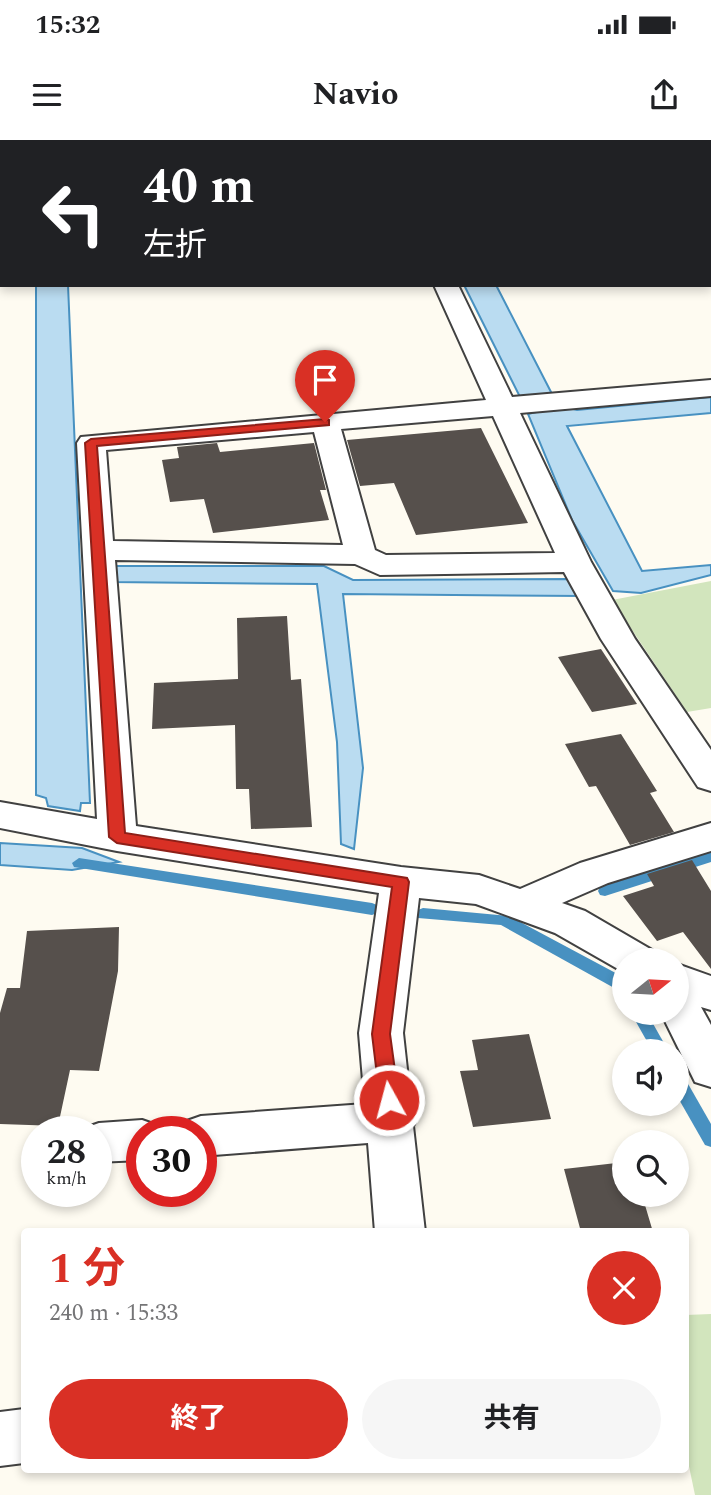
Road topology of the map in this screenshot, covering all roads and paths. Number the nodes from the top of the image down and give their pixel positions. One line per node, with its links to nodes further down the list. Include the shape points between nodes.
1 (447, 287): 3 (street)
2 (711, 388): 3 (street)
3 (501, 407): 4 (street); 7 (street)
4 (325, 422): 5 (street, via 91,443); 6 (street)
5 (97, 550): 6 (street); 10 (street)
6 (361, 555): 7 (street, via 380,565)
7 (575, 562): 8 (street, via 618,639)
8 (711, 778)
9 (0, 815): 10 (street)
10 (117, 837): 12 (street)
11 (711, 837): 13 (street, via 594,873)
12 (401, 882): 13 (street, via 478,890); 19 (street, via 381,1034)
13 (523, 904): 14 (street, via 570,922)
14 (615, 948)
15 (690, 986): 16 (street)
16 (711, 993)
17 (689, 1026): 18 (street)
18 (711, 1069)
19 (392, 1122): 20 (street); 21 (street)
20 (217, 1135)
21 (400, 1228)
22 (21, 1436): 23 (street)
23 (0, 1439)

